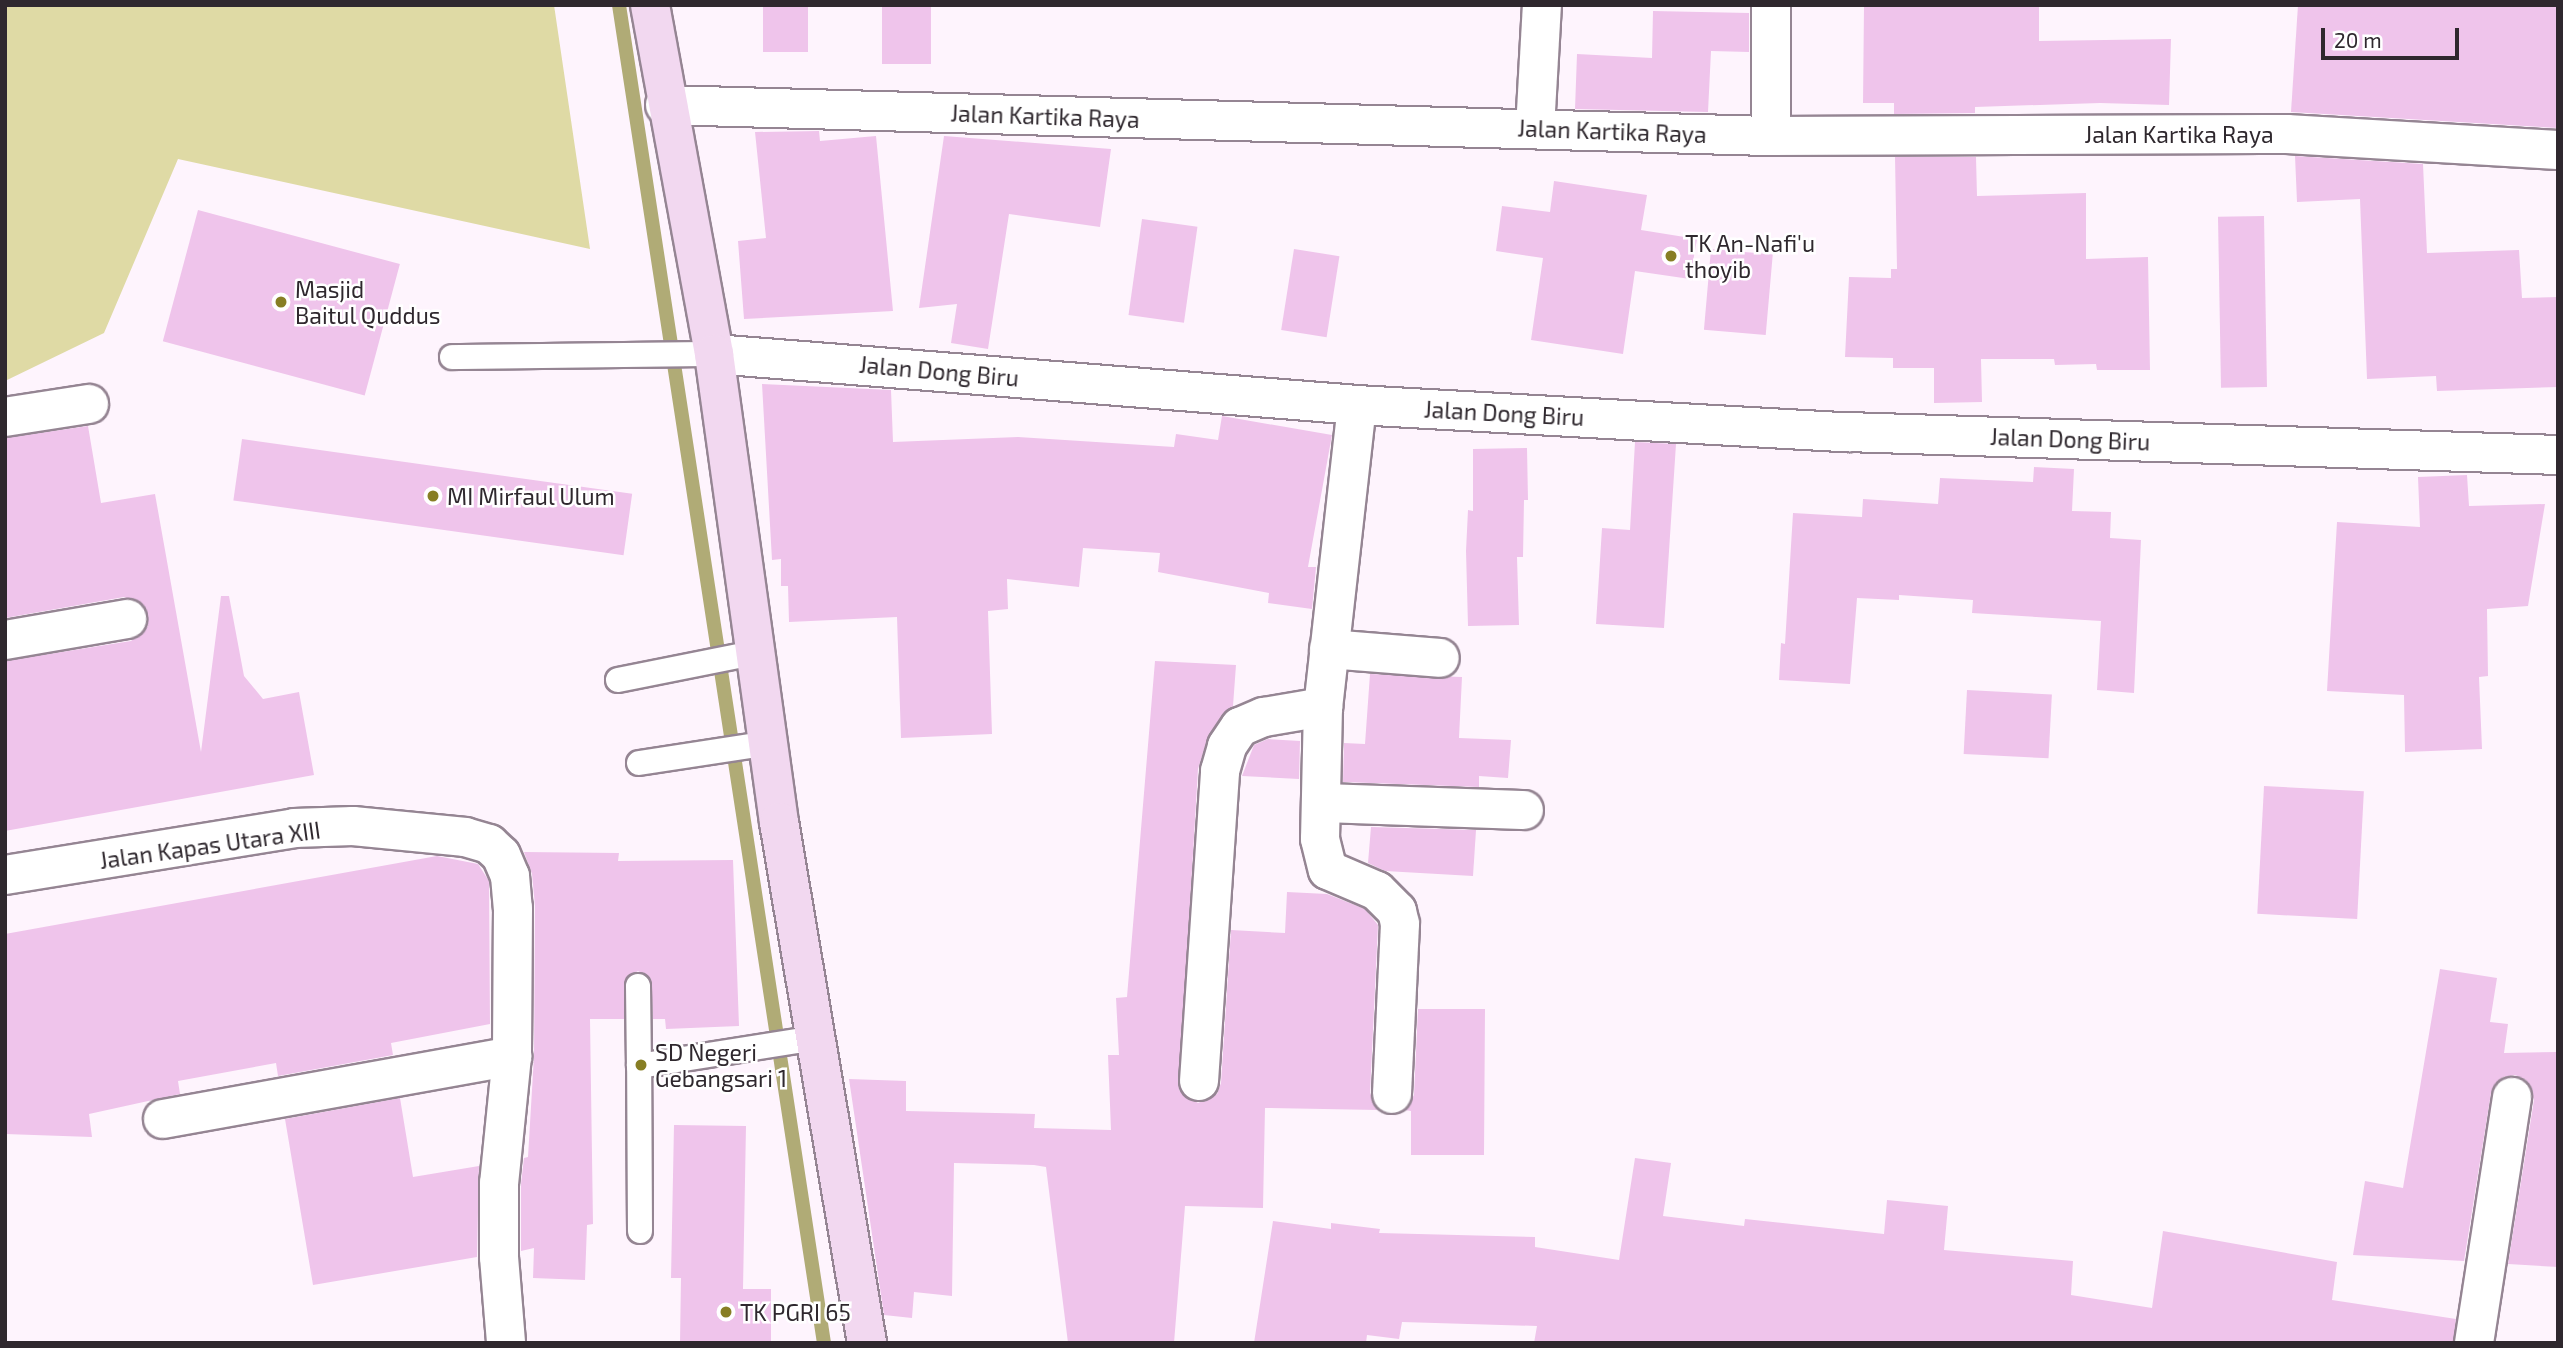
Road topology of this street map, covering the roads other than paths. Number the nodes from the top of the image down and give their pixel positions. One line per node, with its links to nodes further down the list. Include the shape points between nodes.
1 (650, 5): 4 (street)
2 (1542, 5): 5 (street)
3 (1771, 5): 6 (street)
4 (665, 105): 5 (street, Jalan Kartika Raya); 8 (street)
5 (1535, 129): 6 (street, Jalan Kartika Raya)
6 (1771, 136): 7 (street, Jalan Kartika Raya, via 2287,134)
7 (2558, 149)
8 (707, 354): 9 (lane, Jalan Dong Biru); 11 (street, Jalan Dong Biru); 17 (street)
9 (452, 358)
10 (89, 404): 12 (street)
11 (1357, 405): 13 (street, Jalan Dong Biru, via 1847,432); 16 (street)
12 (5, 417)
13 (2558, 455)
14 (127, 618): 15 (street)
15 (5, 640)
16 (1329, 649): 18 (street); 20 (street)
17 (750, 654): 19 (lane); 21 (street)
18 (1440, 658)
19 (618, 680)
20 (1323, 707): 23 (street); 30 (street, via 1264,717 1240,727 1227,746 1220,771)
21 (760, 745): 22 (lane); 27 (street)
22 (639, 763)
23 (1322, 803): 24 (street); 31 (street, via 1321,849 1328,870 1388,899 1401,924)
24 (1524, 810)
25 (5, 875): 28 (street, Jalan Kapas Utara XIII, via 294,828 353,826 466,837 489,844 501,855 511,886)
26 (638, 986): 29 (lane)
27 (808, 1038): 29 (lane); 36 (street)
28 (512, 1056): 33 (street); 35 (street, Jalan Kapas Utara XIII, via 499,1183)
29 (639, 1066): 34 (lane)
30 (1199, 1081)
31 (1392, 1094)
32 (2512, 1097): 37 (street)
33 (163, 1118)
34 (640, 1231)
35 (506, 1343)
36 (867, 1343)
37 (2474, 1343)

